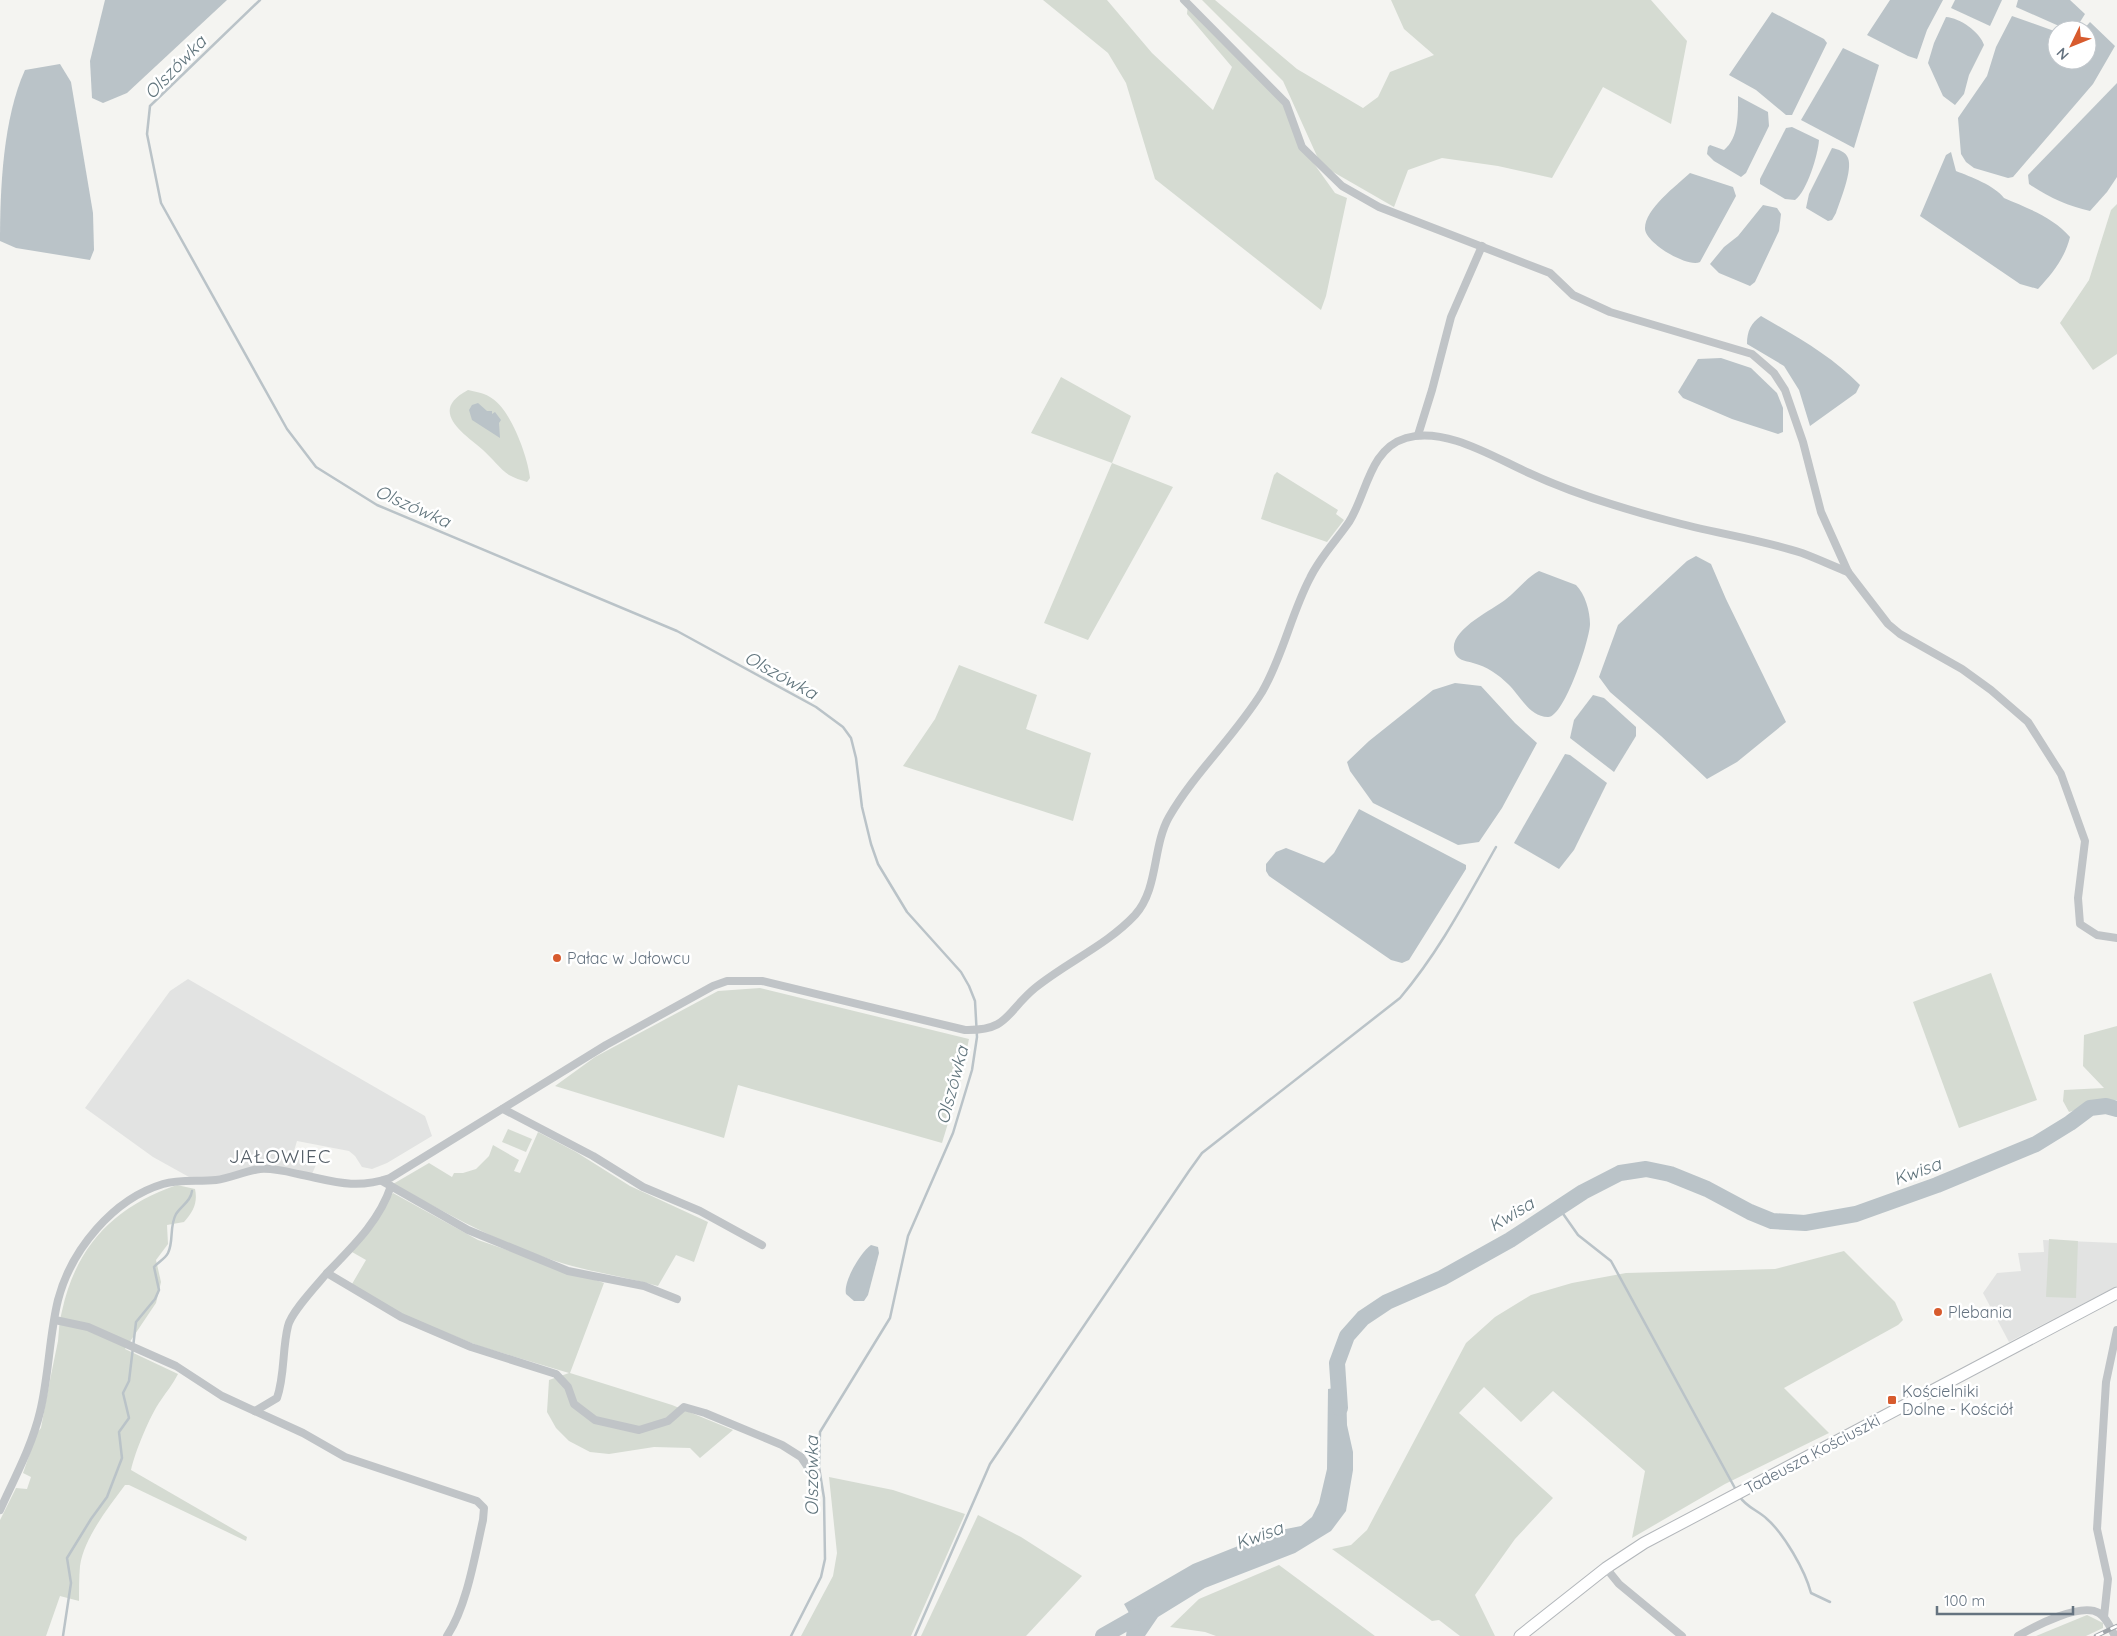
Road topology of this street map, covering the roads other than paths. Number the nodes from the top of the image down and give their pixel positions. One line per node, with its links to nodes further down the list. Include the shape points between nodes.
1 (1184, 0): 2 (street, via 1286,103 1302,147 1342,186 1379,207)
2 (1482, 246): 3 (street, via 1451,317); 4 (street, via 1550,273 1573,295 1610,312 1752,354 1774,373 1785,390 1803,442 1821,512)
3 (1418, 435): 4 (street, via 1466,444 1578,493 1668,521 1802,553); 6 (street, via 1391,446 1376,463 1355,512 1323,554 1309,579 1260,694 1169,817 1157,847 1154,871 1142,906 1109,937 1031,991 1002,1023 983,1030 965,1030 762,981 727,981 712,986 606,1045)
4 (1848, 572): 5 (street, via 1888,624 1962,668 2028,722 2061,774 2085,841 2078,898 2080,924 2097,935)
5 (2117, 938)
6 (503, 1109): 7 (street, via 409,1168); 9 (street, via 593,1156 643,1187 700,1211)
7 (382, 1181): 8 (street); 13 (street, via 354,1185 260,1169 219,1179 165,1183 148,1190 114,1212 82,1249 66,1277)
8 (391, 1186): 10 (street, via 385,1203 360,1239); 12 (street, via 468,1230 568,1271 644,1286)
9 (762, 1246)
10 (327, 1273): 15 (street, via 288,1324 282,1384 277,1398); 16 (street, via 402,1317 471,1347 556,1374 568,1387 574,1404 595,1420 639,1430 668,1421 684,1407 782,1445 801,1457 811,1472)
11 (2117, 1293): 18 (main road, Tadeusza Kościuszki, via 1746,1488 1644,1543)
12 (677, 1299)
13 (55, 1320): 15 (street, via 88,1327 176,1366 222,1396); 17 (street, via 40,1414)
14 (2117, 1330): 19 (street, via 2106,1382 2097,1529 2108,1579)
15 (255, 1411): 20 (street, via 345,1457 466,1496 484,1508 466,1589)
16 (817, 1472)
17 (0, 1510)
18 (1606, 1568): 21 (main road, Tadeusza Kościuszki); 22 (street, via 1619,1584)
19 (2104, 1617): 23 (street, via 2098,1612 2076,1610); 24 (street)
20 (447, 1636)
21 (1520, 1636)
22 (1682, 1636)
23 (2018, 1636)
24 (2115, 1636)

